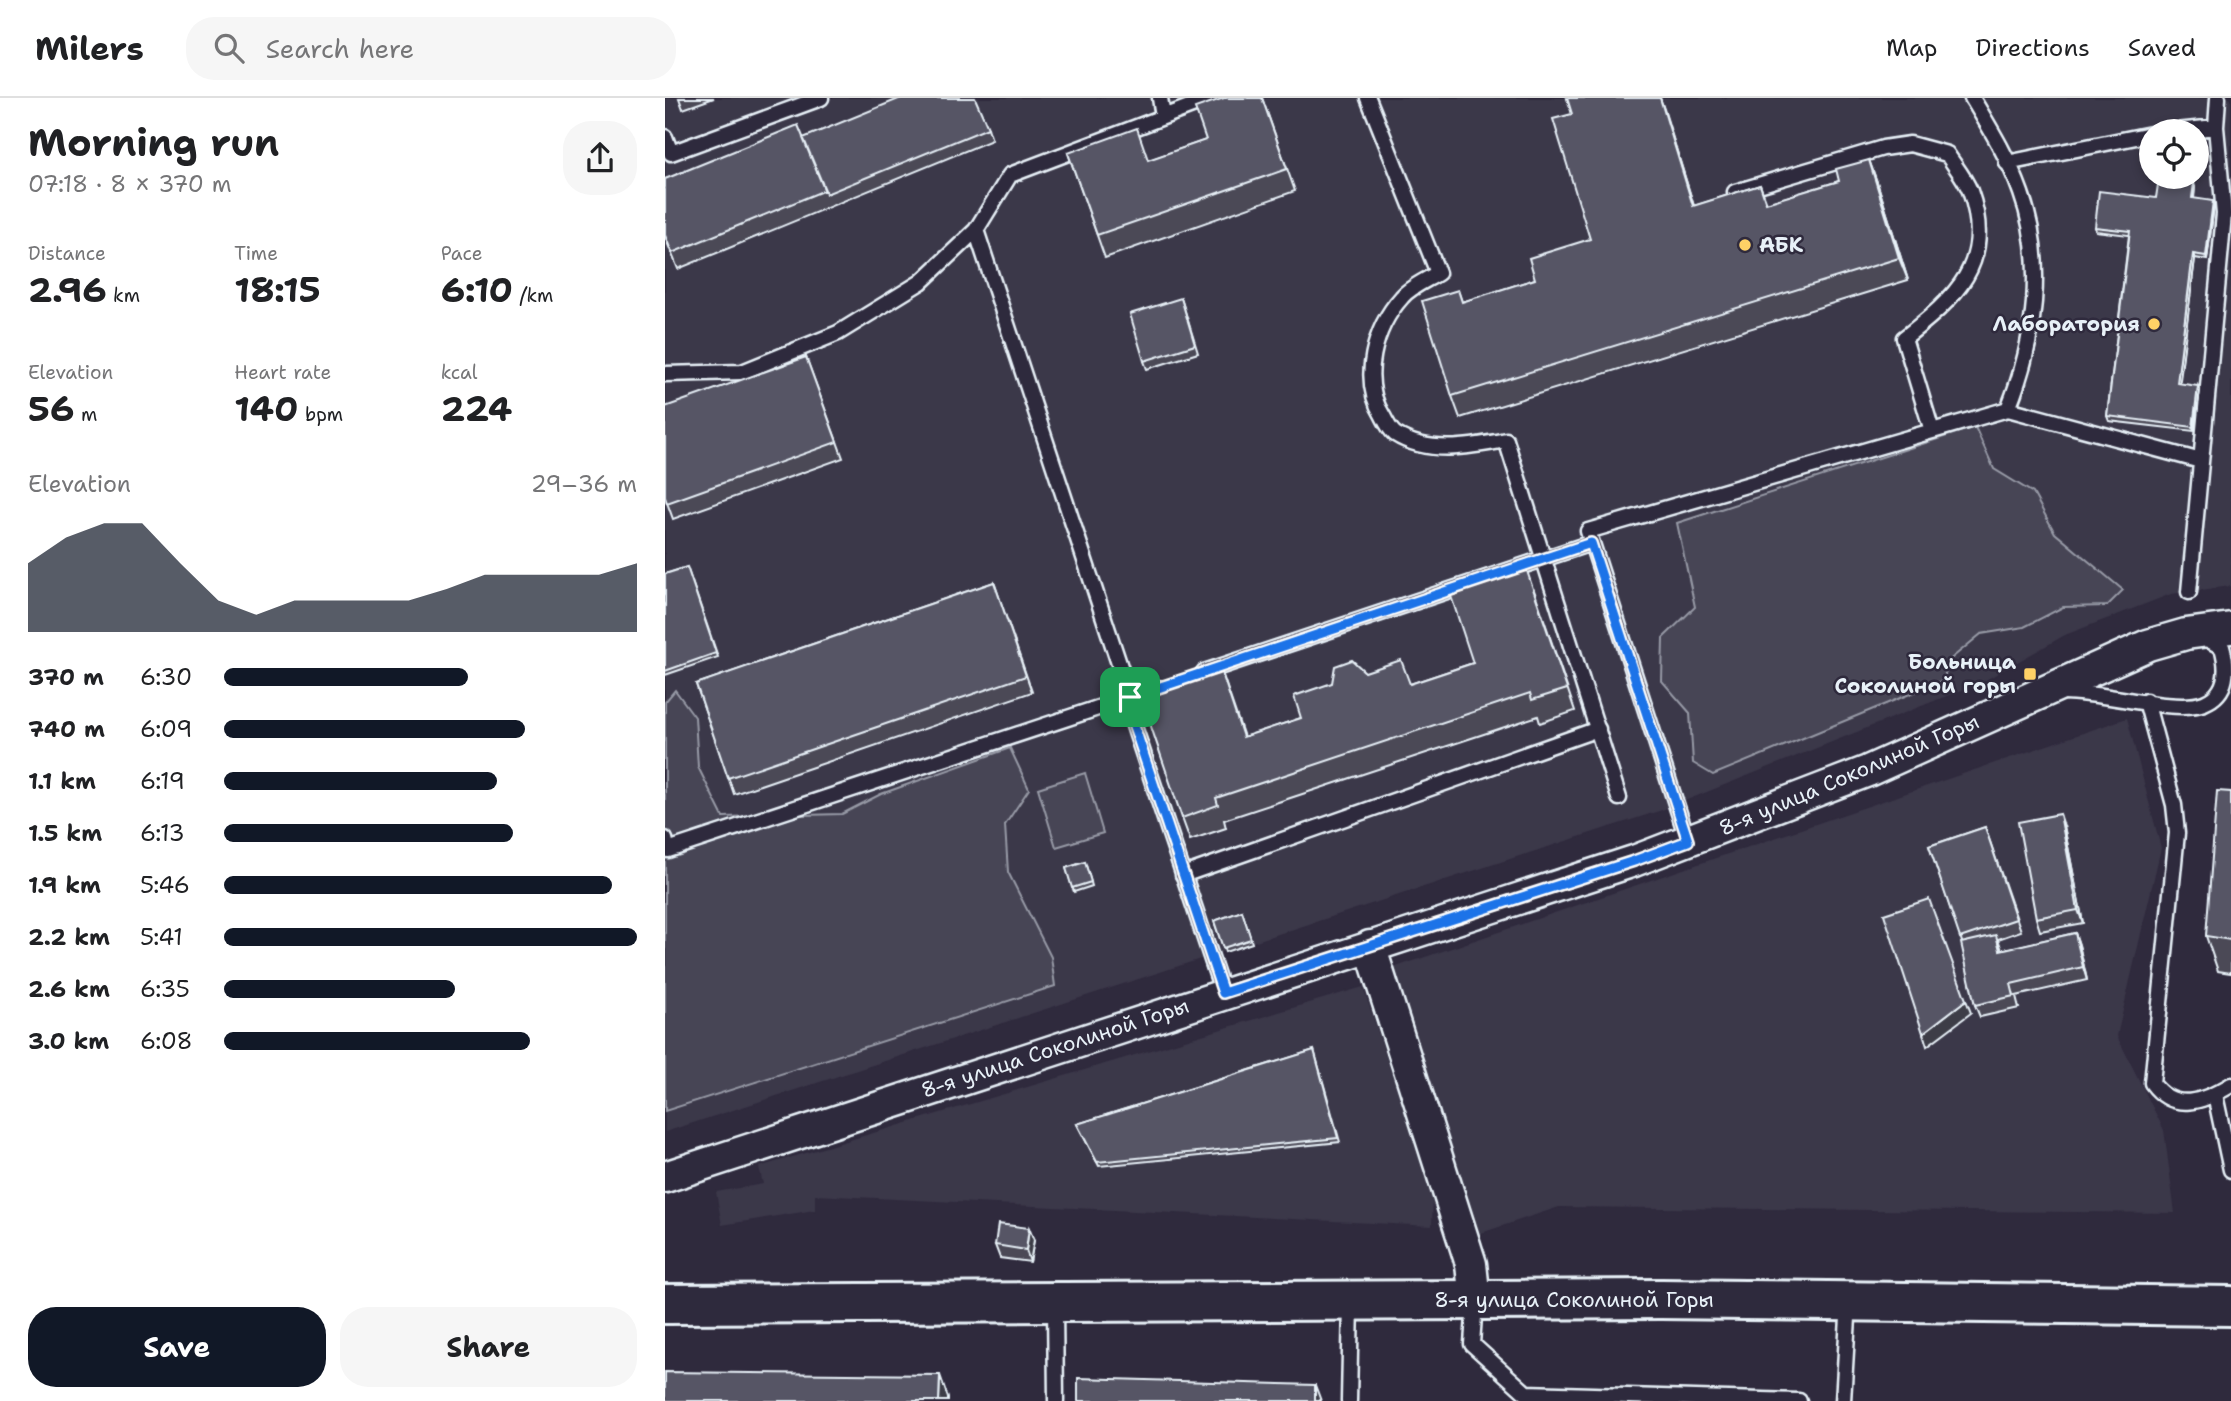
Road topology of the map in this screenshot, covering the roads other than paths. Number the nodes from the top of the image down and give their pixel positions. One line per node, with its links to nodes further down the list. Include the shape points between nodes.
1 (821, 98): 12 (lane)
2 (1160, 98): 7 (lane)
3 (1213, 98): 7 (lane)
4 (1368, 98): 21 (lane, via 1438,273 1402,296 1381,329 1371,365 1373,401 1393,433 1426,446 1467,447 1506,440)
5 (1972, 98): 13 (lane)
6 (2218, 98): 8 (lane)
7 (1163, 117): 15 (lane, via 1010,175)
8 (2216, 127): 9 (lane); 19 (lane, via 2224,214)
9 (2209, 128)
10 (665, 136): 12 (lane)
11 (2139, 136): 13 (lane)
12 (668, 152)
13 (2007, 163): 17 (lane, via 2021,194 2033,244 2034,280 2029,343)
14 (1735, 192): 18 (lane, via 1882,148 1910,144 1947,154 1969,189 1977,223 1971,270 1945,306 1903,338)
15 (976, 230): 16 (lane, via 921,282 838,333 742,372); 28 (lane)
16 (665, 374)
17 (2008, 409): 18 (lane); 19 (lane)
18 (1932, 431): 20 (lane, via 1588,531)
19 (2201, 461): 22 (lane)
20 (1591, 543): 21 (lane); 33 (lane)
21 (1545, 559): 25 (lane); 30 (lane)
22 (2189, 592)
23 (2231, 628): 24 (street, 8-я улица Соколиной Горы)
24 (2186, 634): 27 (street, 8-я улица Соколиной Горы, via 2148,645); 29 (lane, via 2222,646 2225,680 2218,694 2204,703)
25 (1196, 675)
26 (1170, 684): 28 (lane)
27 (2033, 696): 29 (lane, via 2082,691); 33 (street, 8-я улица Соколиной Горы, via 1868,771)
28 (1127, 698): 32 (lane, via 668,849); 34 (lane)
29 (2146, 701): 38 (lane, via 2177,832 2152,1083 2160,1095 2177,1103)
30 (1598, 729): 31 (lane); 34 (lane)
31 (1619, 798)
32 (665, 839)
33 (1688, 841): 35 (street, 8-я улица Соколиной Горы)
34 (1183, 875): 36 (lane)
35 (1370, 946): 36 (street, 8-я улица Соколиной Горы); 42 (street, via 1471,1264)
36 (1223, 993): 40 (street, 8-я улица Соколиной Горы)
37 (2231, 1085): 38 (lane)
38 (2215, 1095): 39 (lane)
39 (2231, 1170)
40 (665, 1177)
41 (1351, 1301): 42 (street, 8-я улица Соколиной Горы); 44 (street, 8-я улица Соколиной Горы); 48 (lane)
42 (1475, 1301): 43 (street, 8-я улица Соколиной Горы); 49 (lane, via 1472,1344 1526,1393)
43 (1849, 1301): 46 (street, 8-я улица Соколиной Горы); 50 (lane)
44 (1055, 1303): 45 (street, 8-я улица Соколиной Горы); 47 (lane)
45 (665, 1304)
46 (2231, 1306)
47 (1056, 1401)
48 (1349, 1401)
49 (1799, 1401)
50 (1843, 1401)

